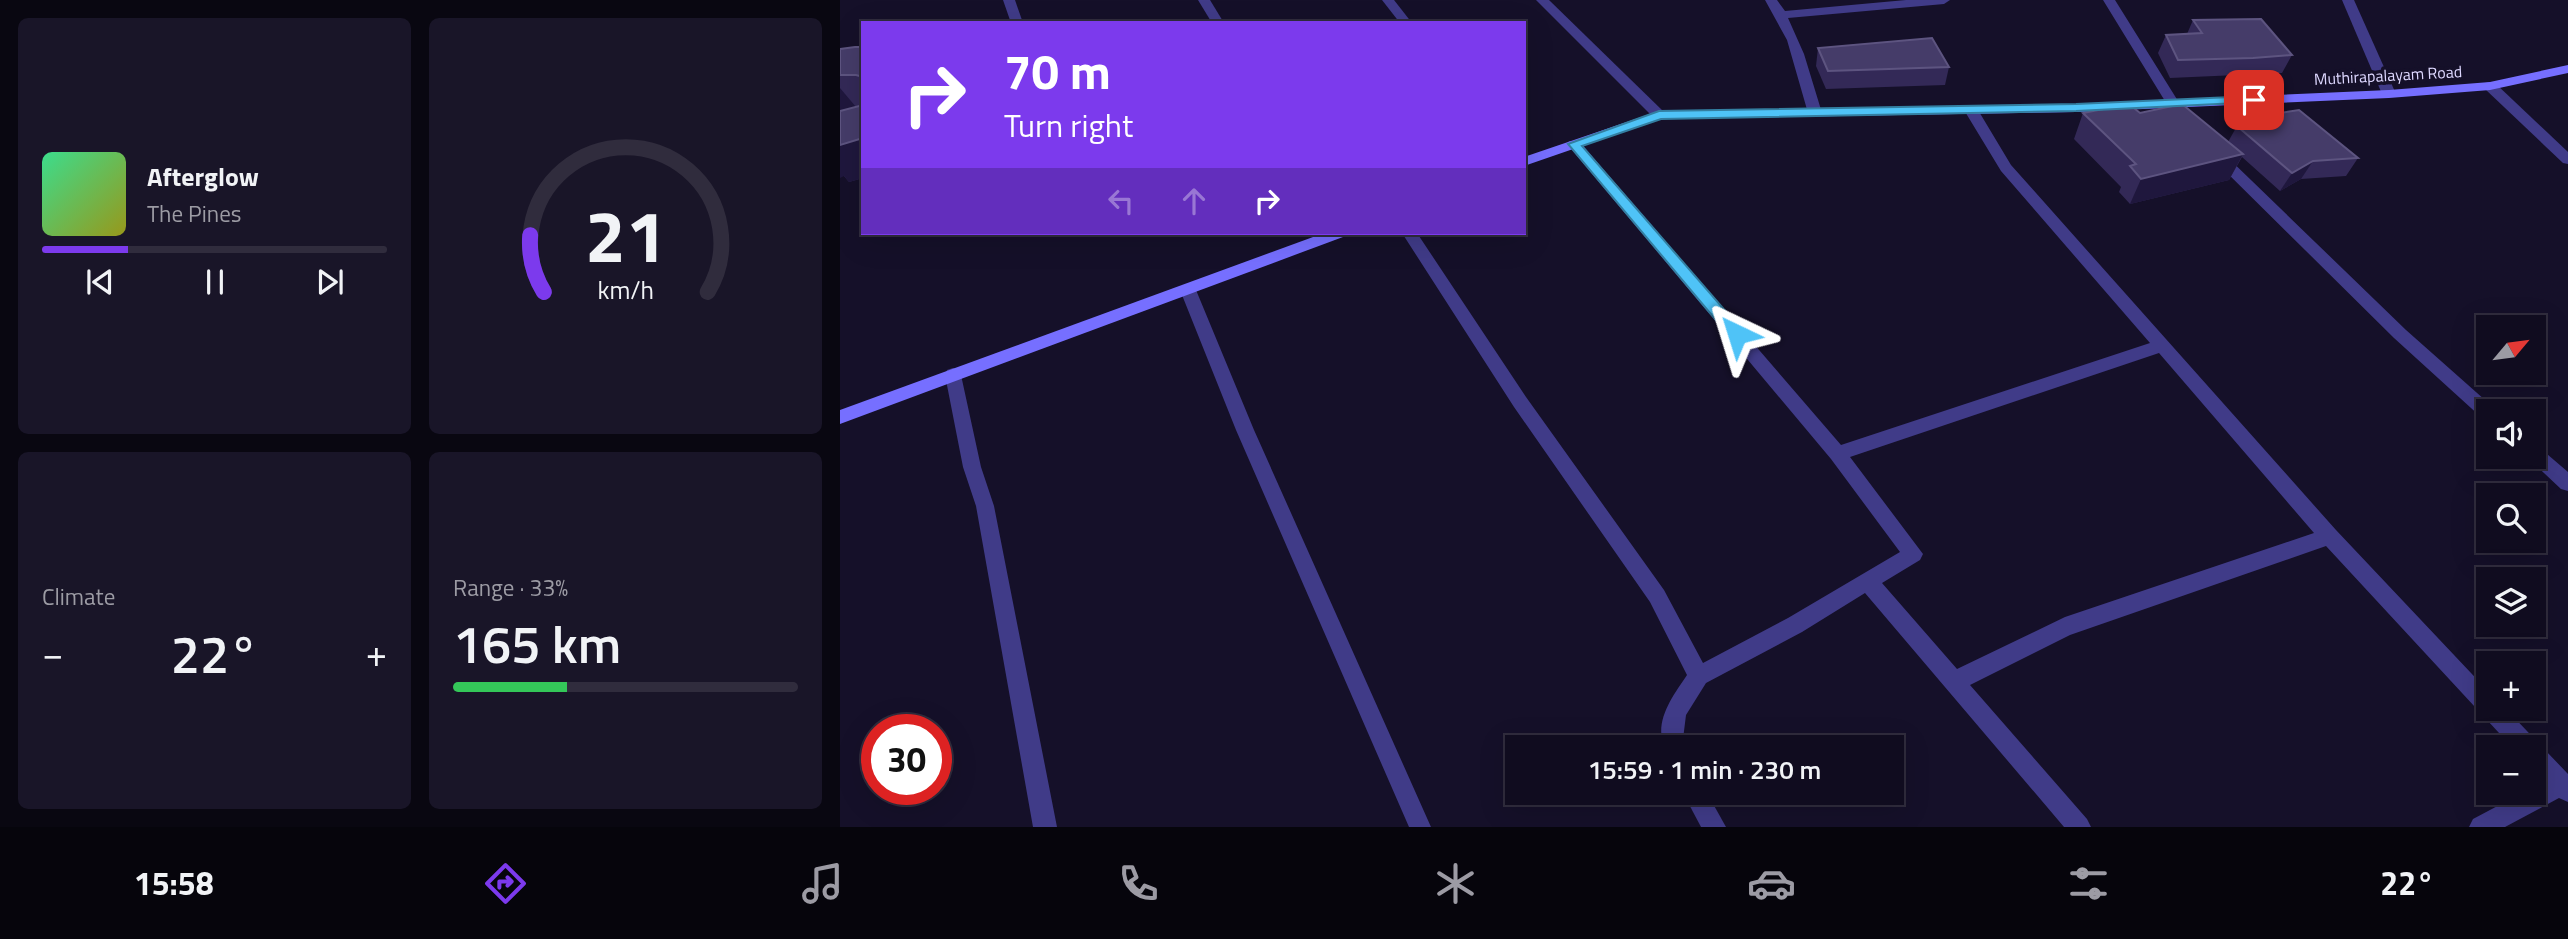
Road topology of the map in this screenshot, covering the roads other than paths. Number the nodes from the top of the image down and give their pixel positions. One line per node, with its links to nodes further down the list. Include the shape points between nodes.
1 (1009, 0): 10 (street)
2 (1204, 0): 11 (street)
3 (1388, 0): 12 (street)
4 (1542, 0): 19 (street)
5 (1771, 0): 9 (street)
6 (1944, 0): 9 (street)
7 (2109, 0): 16 (street)
8 (2348, 0): 15 (street)
9 (1782, 15): 18 (street, via 1799,51)
10 (1016, 21)
11 (1216, 21)
12 (1404, 21)
13 (2568, 69): 14 (street, Muthirapalayam Road)
14 (2490, 86): 15 (street, Muthirapalayam Road); 21 (street)
15 (2389, 94): 16 (street, Muthirapalayam Road)
16 (2173, 103): 17 (street, Muthirapalayam Road); 28 (street, via 2224,163)
17 (1971, 110): 18 (street, Muthirapalayam Road); 26 (street, via 2006,168)
18 (1815, 113): 19 (street, Muthirapalayam Road)
19 (1659, 115): 20 (street, Muthirapalayam Road)
20 (1574, 144): 22 (street, Muthirapalayam Road); 30 (street)
21 (2568, 160)
22 (1526, 161)
23 (1333, 235): 25 (street)
24 (1410, 235): 35 (street, via 1520,402 1657,596)
25 (1188, 290): 27 (street); 44 (street)
26 (2161, 346): 30 (street); 33 (street)
27 (953, 375): 29 (street); 45 (street, via 985,506)
28 (2476, 402)
29 (840, 417)
30 (1837, 454): 34 (street, via 1913,554)
31 (2546, 464): 32 (street)
32 (2568, 483)
33 (2329, 536): 36 (street, via 2065,627); 37 (street)
34 (1867, 581): 35 (street); 36 (street)
35 (1699, 676): 39 (street, via 1675,712)
36 (1953, 682): 47 (street)
37 (2476, 692)
38 (2503, 721): 40 (street)
39 (1673, 735)
40 (2516, 735)
41 (2546, 767): 42 (street)
42 (2565, 788): 48 (street)
43 (1701, 805): 46 (street)
44 (1420, 825)
45 (1045, 827)
46 (1714, 827)
47 (2079, 827)
48 (2481, 827)

